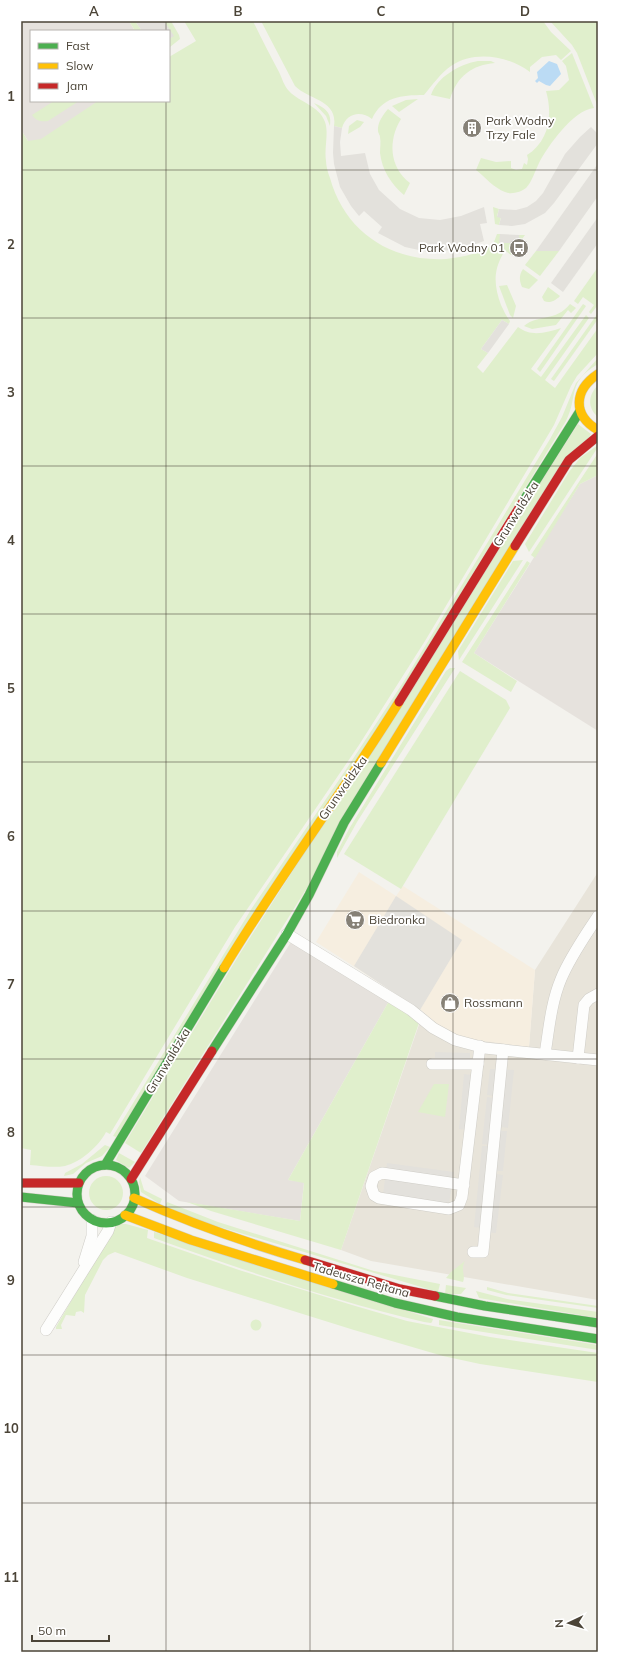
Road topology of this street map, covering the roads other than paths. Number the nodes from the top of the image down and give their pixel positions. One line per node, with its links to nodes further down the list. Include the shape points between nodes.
1 (598, 374): 2 (street, via 582,387 578,399)
2 (580, 412): 3 (street, via 585,421); 15 (street, Grunwaldzka, via 365,756 259,911)
3 (598, 430)
4 (598, 436): 6 (street, Grunwaldzka, via 569,460 552,486 344,823)
5 (598, 916): 10 (street, via 560,980 552,1010)
6 (287, 934): 8 (street, via 411,1010 444,1035 463,1043); 16 (street, Grunwaldzka)
7 (598, 994): 11 (street, via 584,1005)
8 (480, 1046): 9 (street); 14 (street)
9 (499, 1049): 10 (street); 26 (street, via 483,1252)
10 (546, 1054): 11 (street)
11 (578, 1058): 12 (street)
12 (598, 1060)
13 (432, 1064): 14 (street)
14 (478, 1064): 19 (street)
15 (105, 1165): 16 (street, via 115,1166); 18 (street, via 89,1170)
16 (131, 1179): 21 (street)
17 (21, 1183): 18 (street)
18 (79, 1183): 22 (street)
19 (464, 1185): 19 (street, via 459,1205 449,1209 379,1198 374,1195 370,1186 374,1177 382,1173)
20 (21, 1197): 22 (street)
21 (134, 1198): 23 (street, via 130,1210); 28 (street, Tadeusza Rejtana, via 241,1241 400,1289 485,1306)
22 (78, 1203): 24 (street)
23 (125, 1215): 25 (street); 30 (street, Tadeusza Rejtana, via 190,1240 395,1303 457,1317)
24 (92, 1220): 25 (street); 27 (street, via 92,1236)
25 (111, 1222): 27 (street)
26 (473, 1252)
27 (78, 1279): 29 (street)
28 (598, 1323)
29 (46, 1330)
30 (598, 1339)

